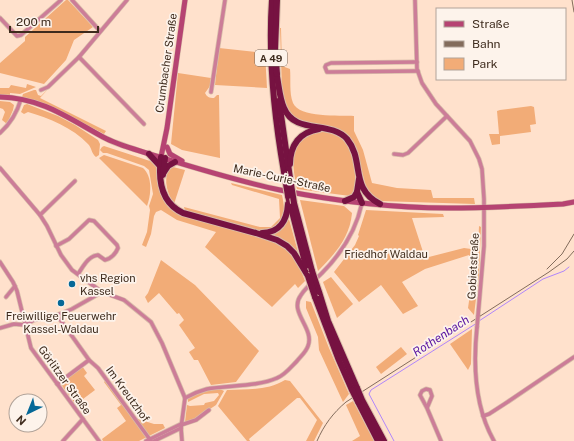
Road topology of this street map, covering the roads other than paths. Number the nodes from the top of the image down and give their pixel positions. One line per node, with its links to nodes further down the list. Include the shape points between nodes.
1 (61, 0): 9 (street, via 21,35 17,36)
2 (72, 0): 10 (street)
3 (127, 0): 10 (street)
4 (185, 0): 23 (main road, Crumbacher Straße)
5 (225, 0): 16 (street)
6 (272, 0): 32 (highway, A 49, via 272,84 275,116)
7 (277, 0): 14 (highway, A 49)
8 (415, 0): 12 (street, Gobietstraße)
9 (0, 18)
10 (100, 31): 11 (street)
11 (79, 56): 15 (street, via 48,87); 20 (street)
12 (417, 62): 13 (street, Gobietstraße); 13 (street, via 328,63 325,70)
13 (418, 71): 19 (street, Gobietstraße, via 428,94)
14 (276, 72): 21 (highway, via 283,107 292,120); 32 (highway, A 49)
15 (41, 90)
16 (211, 92)
17 (0, 97): 18 (main road, Marie-Curie-Straße)
18 (21, 99): 22 (street, via 15,116); 24 (main road, Marie-Curie-Straße, via 45,105 104,138)
19 (447, 116): 25 (street, via 408,153); 41 (street, Gobietstraße, via 470,140 479,158)
20 (144, 124)
21 (324, 128): 32 (highway, via 306,133 296,142 290,154); 35 (highway, via 336,131 350,143 355,155)
22 (0, 133)
23 (165, 147): 24 (main road); 26 (main road, Crumbacher Straße); 29 (main road, via 170,154)
24 (151, 154): 26 (main road, Marie-Curie-Straße); 28 (highway)
25 (394, 154)
26 (163, 158): 27 (main road, Marie-Curie-Straße); 28 (highway); 31 (highway)
27 (175, 162): 29 (main road, Marie-Curie-Straße); 31 (highway, via 167,167)
28 (160, 166): 34 (highway)
29 (190, 166): 37 (main road, Marie-Curie-Straße, via 278,189)
30 (0, 168): 42 (street)
31 (164, 174): 34 (highway)
32 (288, 174): 36 (highway, A 49, bridge)
33 (75, 181): 42 (street)
34 (162, 185): 43 (highway, via 166,200 176,210)
35 (360, 191): 37 (highway); 39 (highway); 40 (highway)
36 (290, 200): 43 (highway, via 286,216 280,226 267,233); 48 (highway, A 49)
37 (345, 200): 39 (main road, Marie-Curie-Straße)
38 (574, 202): 41 (main road, Marie-Curie-Straße)
39 (362, 203): 40 (main road, Marie-Curie-Straße); 59 (street, via 344,249 298,299 299,313 309,337 309,344 304,353 286,372 273,380 209,389)
40 (380, 204): 41 (main road, Marie-Curie-Straße)
41 (484, 208): 63 (street, Gobietstraße, bridge, via 483,266 475,362 475,377)
42 (40, 215): 44 (street)
43 (256, 233): 48 (highway, via 287,246)
44 (56, 246): 49 (street, via 65,262); 49 (street, via 69,239 89,220 94,221 117,245 117,251 108,260 98,254 93,255)
45 (0, 262): 46 (street, Görlitzer Straße)
46 (3, 266): 47 (street); 50 (street, Görlitzer Straße)
47 (0, 271)
48 (310, 273): 60 (highway, A 49, bridge)
49 (78, 274): 51 (street)
50 (15, 286): 52 (street); 54 (street, Görlitzer Straße)
51 (102, 292): 53 (street); 59 (street, via 124,300 151,322)
52 (6, 297)
53 (57, 315): 54 (street, via 34,320); 57 (street, Im Kreutzhof)
54 (25, 325): 55 (street, via 14,324); 58 (street, Görlitzer Straße, via 30,346)
55 (0, 328)
56 (574, 357): 63 (street)
57 (89, 360): 58 (street); 66 (street, Im Kreutzhof, via 98,368)
58 (57, 384): 64 (street, Görlitzer Straße)
59 (185, 398): 65 (street)
60 (360, 402): 71 (highway, A 49); 72 (highway, A 49)
61 (427, 408): 61 (street, via 432,396 430,390 426,389 420,395); 73 (street)
62 (209, 410): 65 (street, via 196,420)
63 (483, 416): 74 (street, Gobietstraße)
64 (83, 419): 67 (street); 68 (street, Görlitzer Straße)
65 (181, 426): 66 (street); 69 (street); 70 (street)
66 (149, 440)
67 (63, 441)
68 (99, 441)
69 (154, 441)
70 (182, 441)
71 (378, 441)
72 (384, 441)
73 (441, 441)
74 (494, 441)

